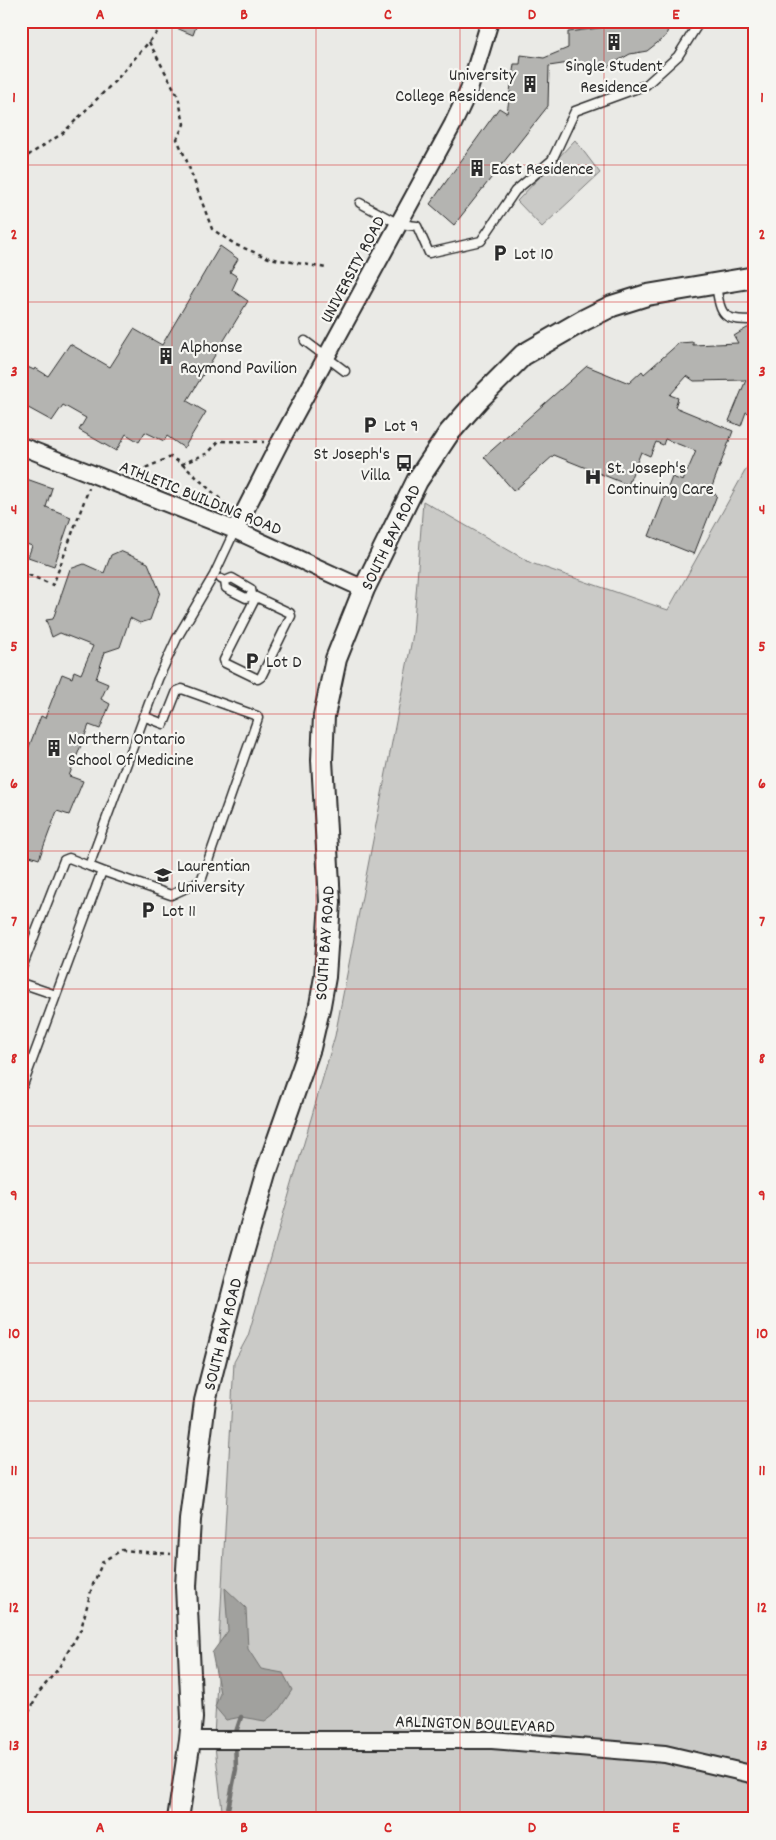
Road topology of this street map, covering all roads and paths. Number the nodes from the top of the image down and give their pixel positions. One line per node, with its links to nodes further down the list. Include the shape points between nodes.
1 (167, 21): 4 (path)
2 (490, 21): 7 (street, UNIVERSITY ROAD, via 469,90)
3 (700, 21): 7 (lane, via 678,56 646,85 575,111 552,160 514,191 481,241 429,253 417,226)
4 (149, 42): 5 (path, via 63,133); 8 (path, via 178,96 184,124 177,138 212,228 236,245 269,258)
5 (21, 160)
6 (360, 203): 7 (lane)
7 (399, 224): 13 (street, UNIVERSITY ROAD)
8 (326, 268)
9 (755, 276): 10 (street, SOUTH BAY ROAD)
10 (716, 283): 11 (lane, via 723,313 729,319); 23 (street, SOUTH BAY ROAD, via 647,295 612,306 524,356 478,400 449,434 417,481)
11 (755, 320)
12 (305, 340): 13 (lane)
13 (327, 357): 14 (lane); 15 (street, UNIVERSITY ROAD)
14 (345, 370)
15 (280, 442): 17 (path, via 219,441 208,453); 20 (street, UNIVERSITY ROAD)
16 (21, 446): 18 (street, ATHLETIC BUILDING ROAD)
17 (182, 464): 19 (path, via 171,457); 20 (path, via 228,507)
18 (94, 475): 19 (street, ATHLETIC BUILDING ROAD); 21 (path, via 53,585)
19 (113, 482): 20 (street, ATHLETIC BUILDING ROAD)
20 (238, 523): 22 (lane); 23 (street, ATHLETIC BUILDING ROAD)
21 (21, 574)
22 (214, 575): 24 (lane, via 225,581 226,588 246,598); 25 (lane, via 177,638)
23 (364, 588): 32 (street, SOUTH BAY ROAD, via 336,660 324,716 322,760 330,902 320,1005 310,1048 266,1174 214,1360 205,1401)
24 (254, 596): 24 (lane, via 291,616 258,679 225,664 224,660)
25 (143, 716): 26 (lane); 27 (lane, via 164,724 177,691 182,689 258,718 199,882 171,895)
26 (89, 866): 27 (lane); 28 (lane, via 70,858 64,860)
27 (102, 870): 30 (lane)
28 (21, 970)
29 (21, 983): 30 (lane)
30 (56, 995): 31 (lane)
31 (24, 1085)
32 (188, 1556): 33 (path, via 122,1550 103,1561 81,1629 58,1669 40,1691); 34 (street, SOUTH BAY ROAD)
33 (21, 1727)
34 (190, 1740): 35 (street, ARLINGTON BOULEVARD, via 492,1740 665,1754); 36 (street, SOUTH BAY ROAD)
35 (755, 1775)
36 (178, 1819)

